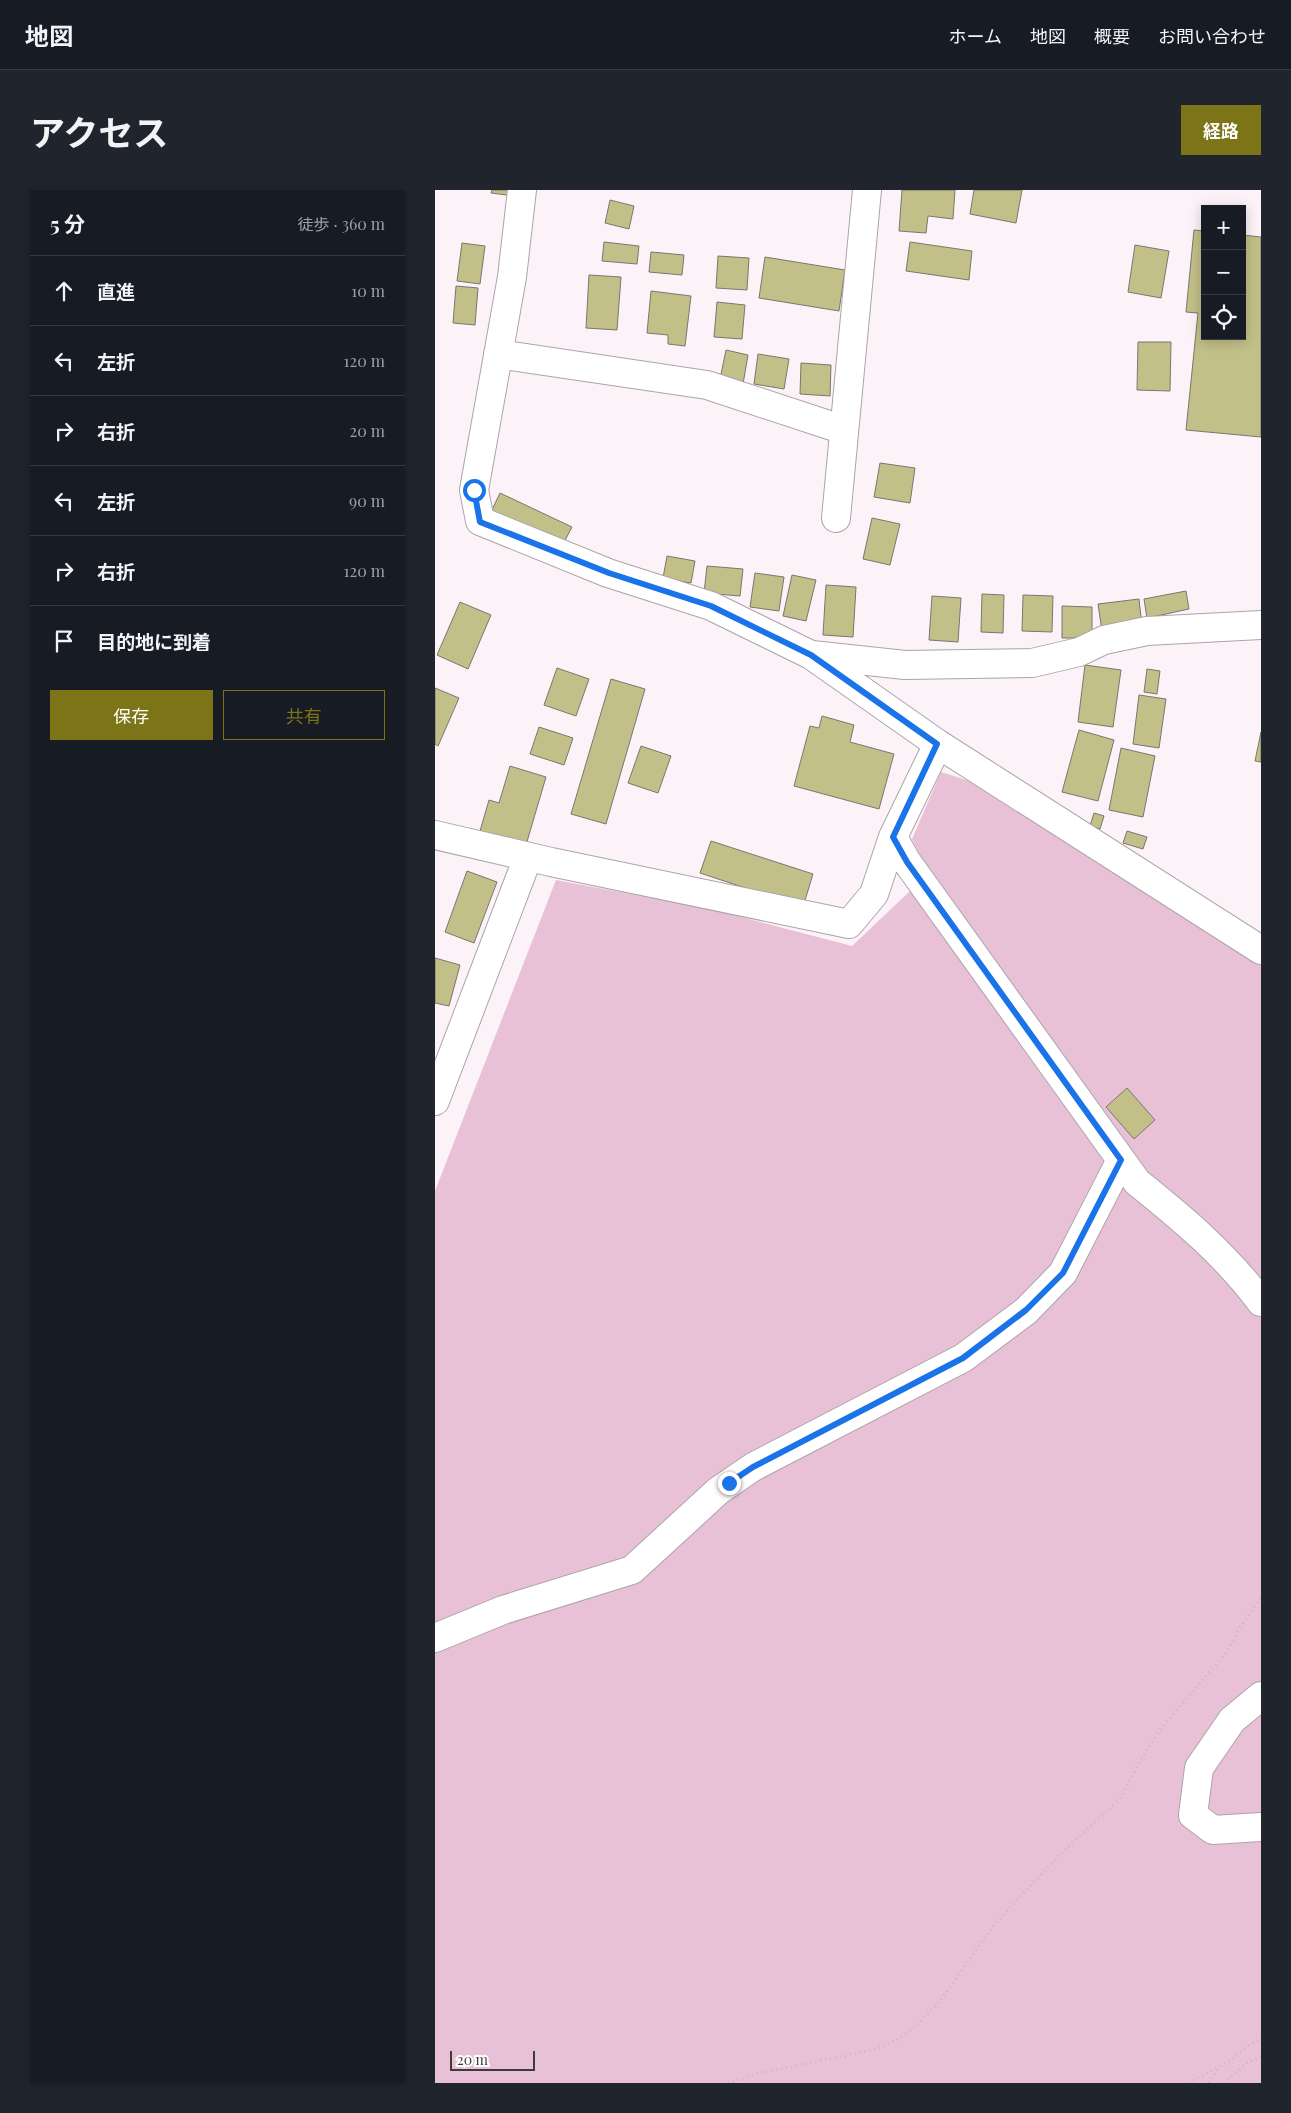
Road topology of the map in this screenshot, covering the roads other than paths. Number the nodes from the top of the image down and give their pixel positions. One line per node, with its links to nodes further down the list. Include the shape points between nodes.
1 (522, 190): 3 (street, via 512,277)
2 (867, 190): 4 (street)
3 (498, 354): 4 (street, via 707,386); 7 (street, via 474,490 480,522 609,573 711,606)
4 (844, 430): 5 (street)
5 (836, 518)
6 (1261, 625): 7 (street, via 1147,631 1104,640 1079,652 1032,663 905,664)
7 (811, 655): 8 (street)
8 (937, 744): 10 (street); 12 (street)
9 (435, 836): 11 (street)
10 (893, 837): 11 (street, via 873,894 849,924); 14 (street, via 907,862)
11 (528, 857): 13 (street)
12 (1261, 950)
13 (435, 1101)
14 (1121, 1160): 15 (street, via 1137,1182 1186,1221 1239,1272); 16 (street, via 1063,1273 1026,1310 963,1358 753,1467 718,1490 632,1570 503,1610)
15 (1261, 1302)
16 (435, 1638)
17 (1261, 1696): 18 (street, via 1232,1720 1199,1768 1193,1815 1213,1830)
18 (1261, 1826)

